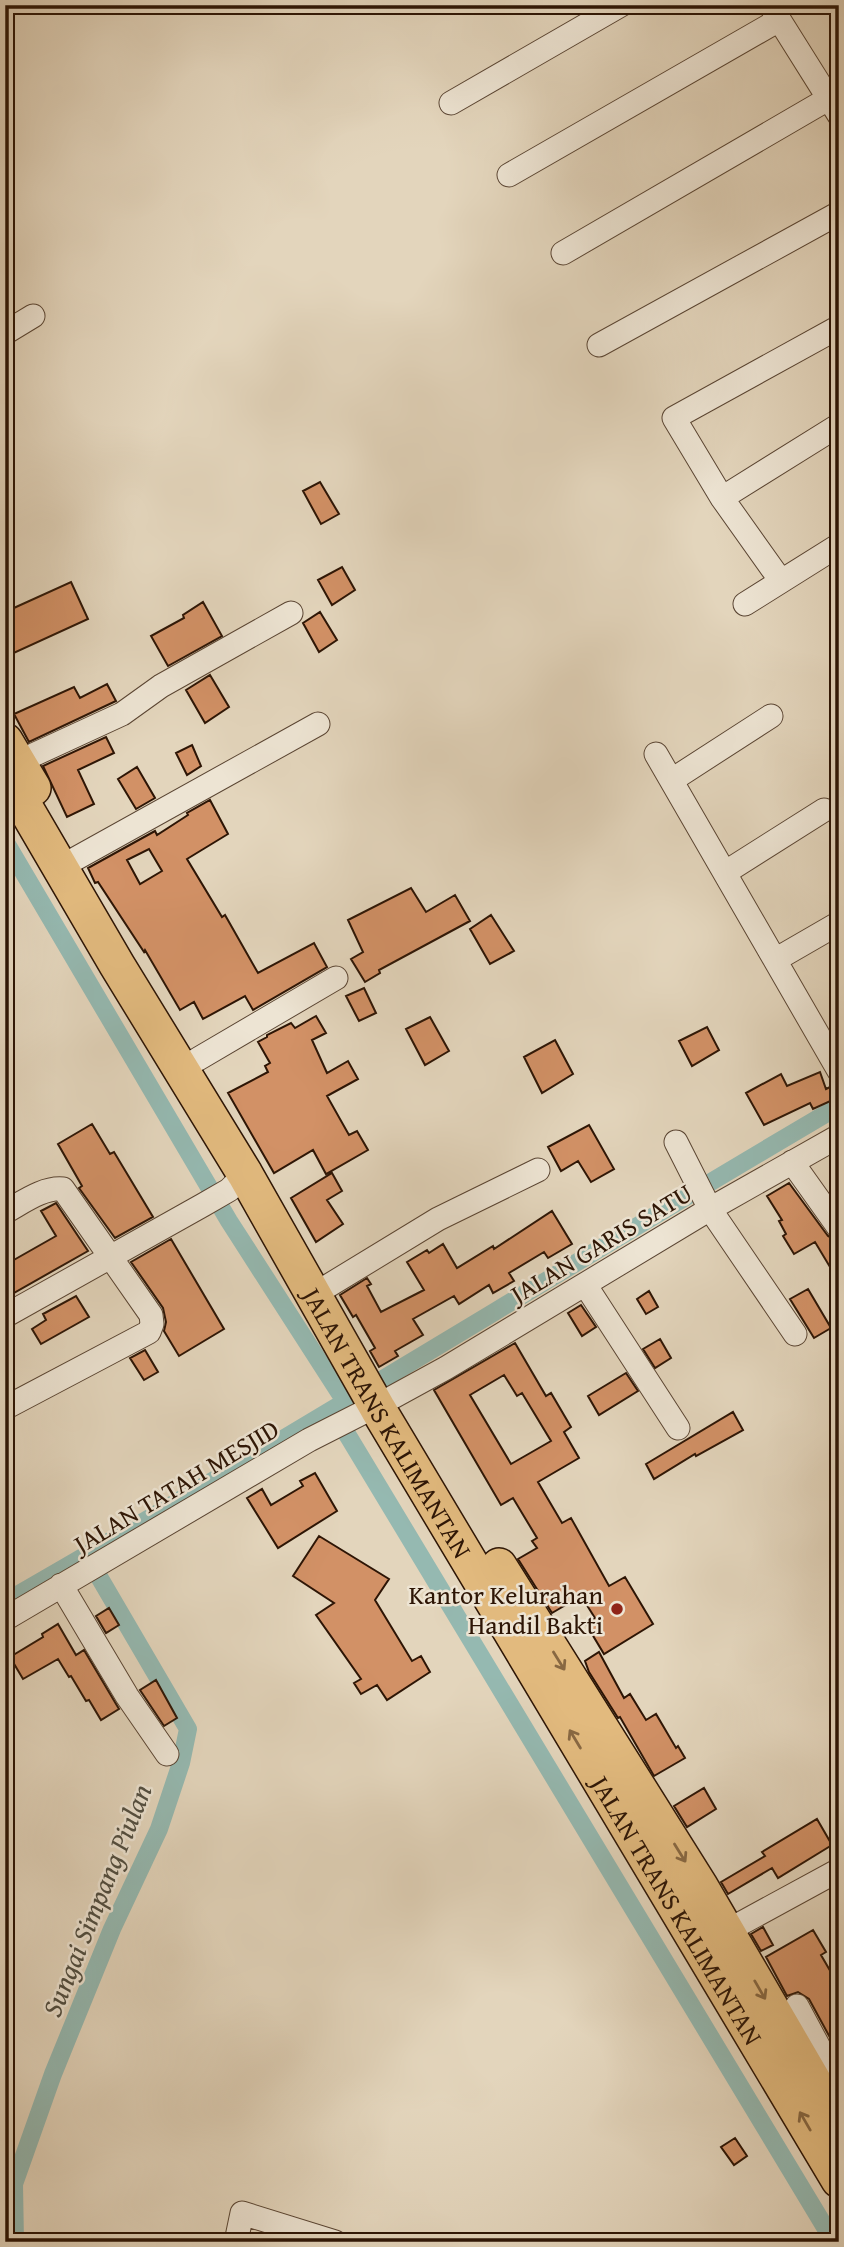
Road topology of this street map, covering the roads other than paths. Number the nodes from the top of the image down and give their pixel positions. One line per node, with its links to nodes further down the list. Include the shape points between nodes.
1 (621, 5): 3 (street)
2 (774, 13): 4 (street); 5 (street)
3 (451, 103)
4 (834, 107): 7 (street)
5 (509, 175)
6 (839, 213): 11 (street)
7 (564, 253)
8 (33, 316): 10 (street)
9 (838, 328): 13 (street, via 674,418)
10 (5, 333)
11 (599, 345)
12 (839, 425): 13 (street)
13 (722, 498): 15 (street)
14 (839, 545): 15 (street)
15 (781, 581): 16 (street)
16 (745, 604)
17 (291, 613): 21 (street, via 161,686 122,714)
18 (771, 716): 22 (street)
19 (318, 724): 24 (street)
20 (656, 754): 22 (street)
21 (9, 759): 24 (highway, JALAN TRANS KALIMANTAN); 27 (highway, JALAN TRANS KALIMANTAN)
22 (672, 780): 25 (street)
23 (824, 810): 25 (street)
24 (75, 859): 27 (highway, JALAN TRANS KALIMANTAN)
25 (726, 872): 28 (street)
26 (839, 923): 28 (street)
27 (125, 960): 30 (highway, JALAN TRANS KALIMANTAN); 36 (highway, JALAN TRANS KALIMANTAN)
28 (775, 960): 31 (street)
29 (336, 978): 30 (street)
30 (198, 1059): 41 (highway, JALAN TRANS KALIMANTAN)
31 (839, 1071)
32 (839, 1136): 34 (street, JALAN GARIS SATU)
33 (676, 1142): 37 (street)
34 (792, 1163): 37 (street, JALAN GARIS SATU); 39 (street)
35 (538, 1170): 41 (street, via 438,1219)
36 (237, 1182): 40 (street); 45 (highway, JALAN TRANS KALIMANTAN)
37 (703, 1195): 42 (street, JALAN GARIS SATU); 44 (street)
38 (5, 1212): 40 (street, via 43,1192 63,1189)
39 (839, 1228)
40 (113, 1257): 43 (street); 47 (street, via 151,1315 149,1332)
41 (328, 1286): 45 (highway, JALAN TRANS KALIMANTAN)
42 (586, 1286): 46 (street, JALAN GARIS SATU); 48 (street)
43 (5, 1316)
44 (795, 1334)
45 (358, 1355): 46 (highway, JALAN TRANS KALIMANTAN)
46 (378, 1406): 49 (street, JALAN TATAH MESJID, via 318,1436); 53 (highway, JALAN TRANS KALIMANTAN)
47 (5, 1408)
48 (678, 1428)
49 (80, 1575): 50 (street, JALAN TATAH MESJID); 51 (street, via 127,1696)
50 (5, 1619)
51 (167, 1754)
52 (839, 1870): 53 (street)
53 (714, 1938): 55 (highway, JALAN TRANS KALIMANTAN, one-way to 55); 57 (highway, JALAN TRANS KALIMANTAN, one-way to 53)
54 (797, 2006): 55 (street, via 827,2062)
55 (819, 2091): 56 (highway, JALAN TRANS KALIMANTAN)
56 (839, 2125)
57 (839, 2180)
58 (236, 2242): 59 (street, via 242,2213)
59 (335, 2242)

